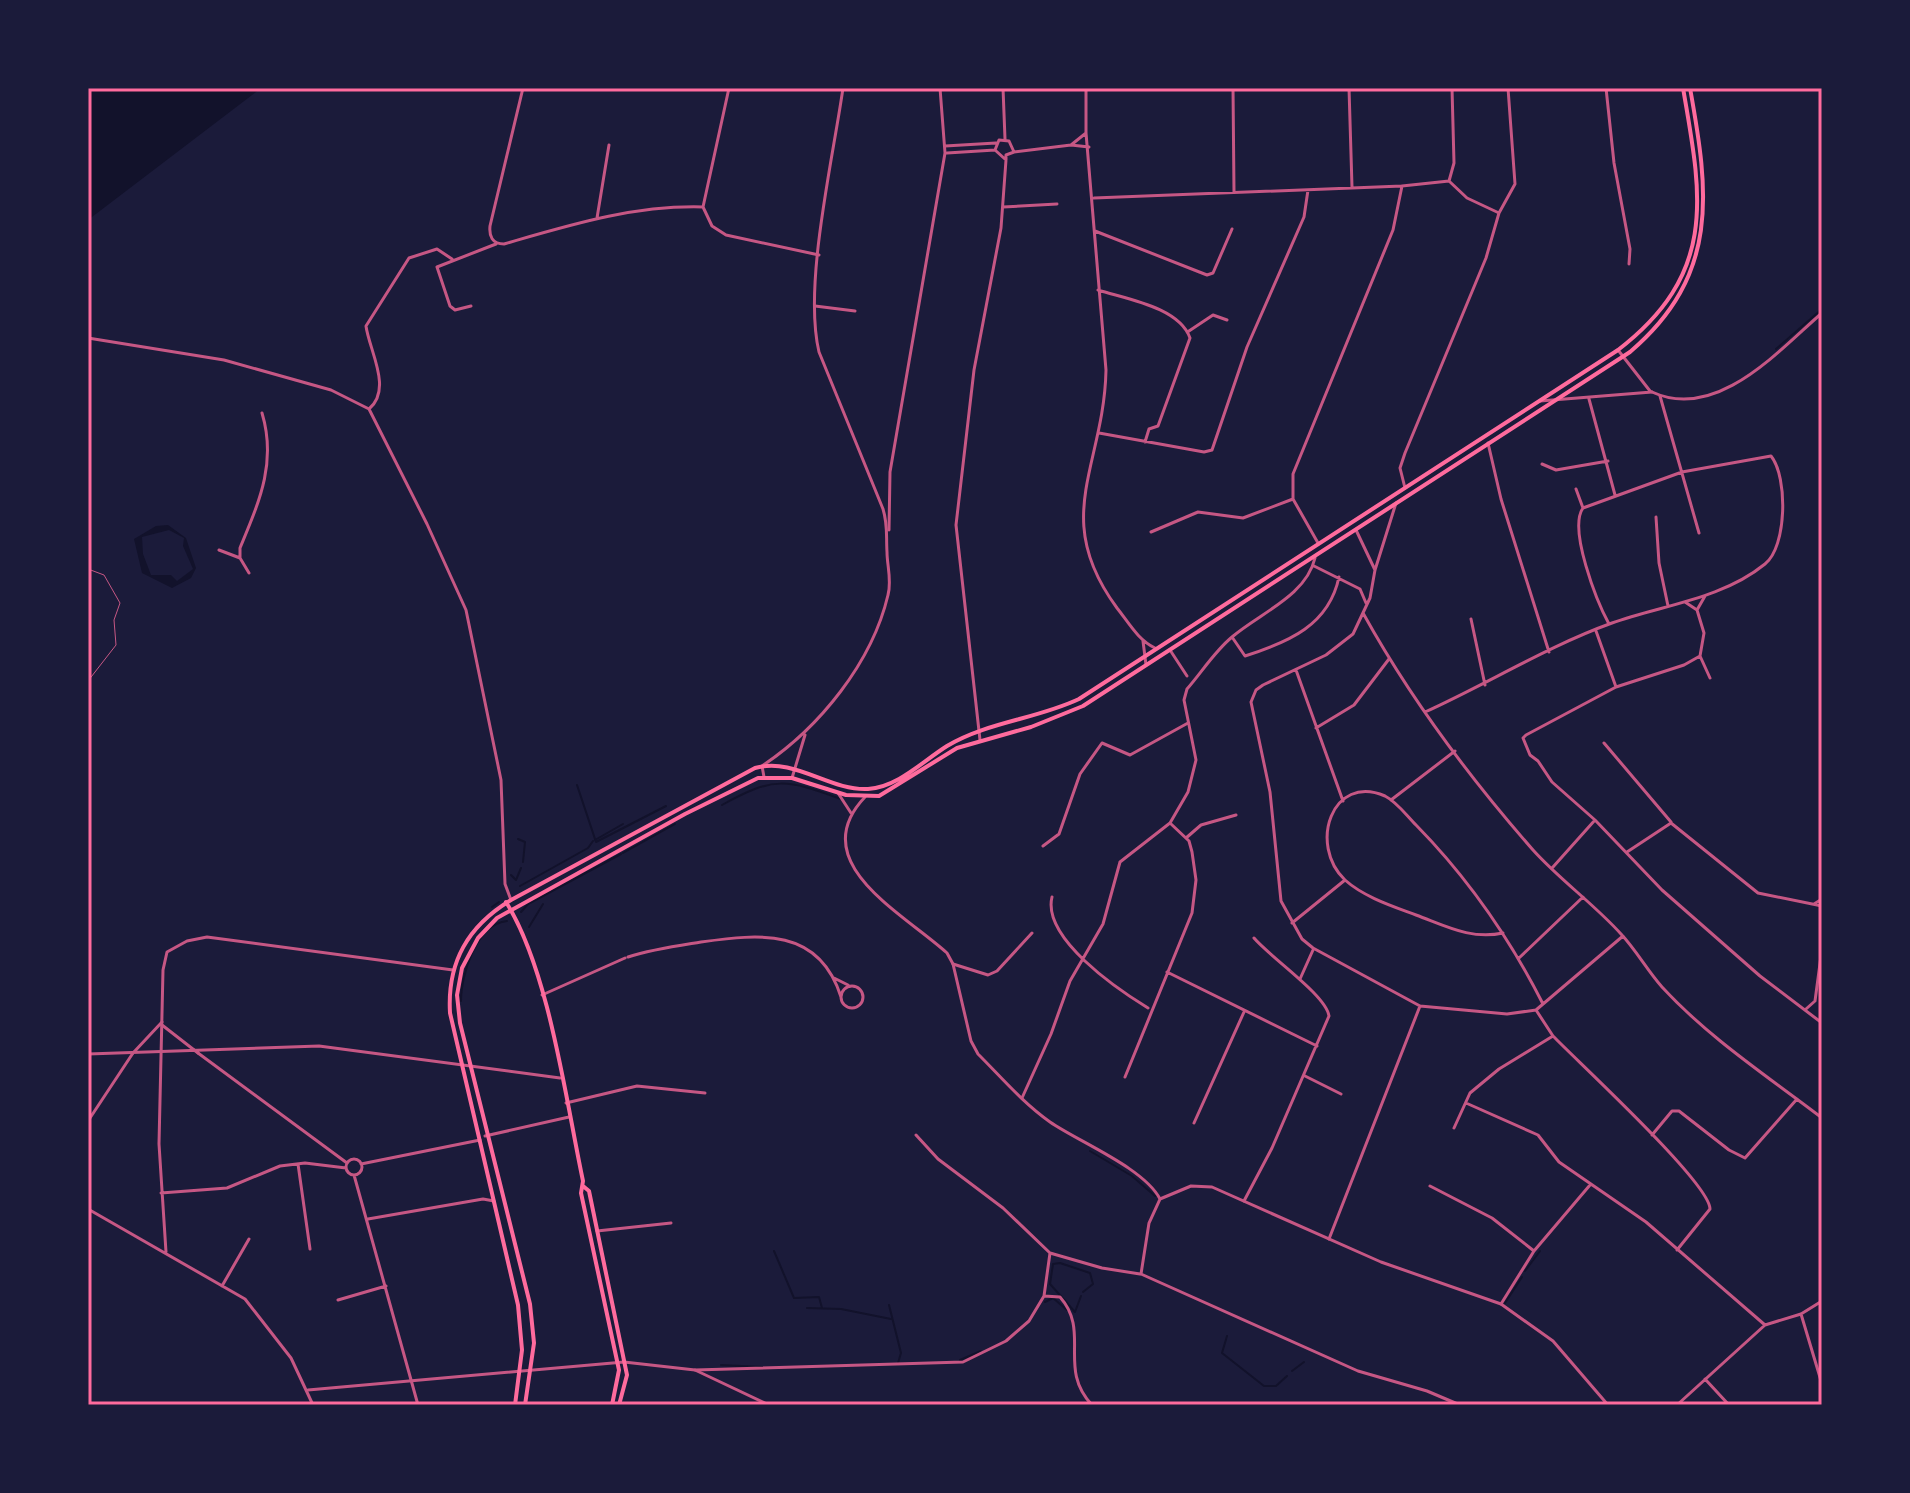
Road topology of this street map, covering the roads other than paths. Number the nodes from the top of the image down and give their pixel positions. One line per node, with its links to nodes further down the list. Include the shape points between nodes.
1 (523, 88): 38 (street, via 490,226)
2 (729, 88): 32 (street)
3 (843, 88): 39 (street)
4 (940, 88): 19 (street)
5 (1003, 88): 15 (street)
6 (1086, 88): 14 (street)
7 (1233, 88): 29 (street)
8 (1349, 88): 27 (street)
9 (1452, 88): 25 (street, via 1454,163)
10 (1508, 88): 34 (street, via 1515,184)
11 (1606, 88): 41 (street)
12 (1683, 88): 50 (main road, via 1699,179 1695,236 1674,288 1648,324)
13 (1690, 88): 51 (main road, via 1706,194 1697,255 1671,308)
14 (1086, 133): 18 (street); 20 (street)
15 (1005, 139): 16 (street); 22 (street)
16 (996, 143): 19 (street); 21 (street)
17 (609, 145): 35 (street)
18 (1071, 145): 20 (street); 22 (street)
19 (945, 146): 23 (street)
20 (1089, 147): 30 (street)
21 (995, 150): 23 (street); 24 (street)
22 (1014, 152): 24 (street)
23 (945, 153): 75 (street, via 890,472)
24 (1006, 160): 33 (street)
25 (1449, 181): 26 (street); 34 (street, via 1467,198)
26 (1402, 186): 27 (street); 70 (street, via 1393,230 1296,465)
27 (1352, 187): 28 (street)
28 (1308, 190): 29 (street); 60 (street, via 1304,217 1247,347 1214,448 1204,452)
29 (1234, 193): 30 (street)
30 (1092, 198): 37 (street)
31 (1057, 204): 33 (street)
32 (703, 207): 35 (street, via 675,205); 39 (street, via 712,226 726,235)
33 (1003, 207): 114 (street, via 974,370 956,525)
34 (1499, 213): 67 (street, via 1486,258 1400,468)
35 (597, 218): 38 (street)
36 (1232, 229): 37 (street, via 1213,273 1207,275)
37 (1095, 231): 42 (street)
38 (497, 244): 40 (street)
39 (819, 255): 44 (street)
40 (452, 259): 43 (street, via 437,267 445,294 455,310); 57 (street, via 437,249 409,258 374,310 366,326 379,380)
41 (1629, 264)
42 (1098, 290): 48 (street, via 1162,312); 59 (street, via 1106,370)
43 (471, 306)
44 (815, 306): 45 (street); 75 (street, via 819,352)
45 (855, 311)
46 (1822, 313): 53 (street, via 1762,368 1733,386 1694,396)
47 (1227, 320): 48 (street, via 1213,315)
48 (1188, 331): 60 (street, via 1190,343 1158,426 1149,429)
49 (88, 338): 57 (street, via 224,360 331,390)
50 (1618, 350): 51 (street); 55 (main road)
51 (1623, 357): 52 (street); 56 (main road)
52 (1652, 392): 53 (street); 54 (street)
53 (1660, 396): 65 (street)
54 (1589, 399): 56 (street); 62 (street)
55 (1539, 400): 56 (street); 64 (main road)
56 (1551, 402): 61 (main road)
57 (369, 409): 142 (street, via 468,619 501,780)
58 (262, 413): 81 (street, via 269,466)
59 (1099, 433): 60 (street); 97 (street, via 1082,538 1098,579)
60 (1145, 442)
61 (1488, 443): 66 (main road); 100 (street)
62 (1608, 461): 63 (street, via 1556,470); 69 (street)
63 (1542, 464)
64 (1435, 469): 66 (main road); 67 (main road)
65 (1682, 472): 69 (street); 77 (street); 87 (street, via 1768,455 1777,465 1783,488 1775,554 1744,577)
66 (1439, 476): 71 (main road)
67 (1405, 488): 78 (main road)
68 (1576, 489): 72 (street)
69 (1615, 495): 72 (street)
70 (1293, 499): 76 (street, via 1243,518 1198,512); 78 (street)
71 (1396, 503): 74 (main road); 84 (street)
72 (1583, 508): 94 (street, via 1577,522 1579,539)
73 (1656, 517): 90 (street)
74 (1356, 529): 80 (main road); 84 (street)
75 (889, 530): 115 (street, via 889,588 882,613 843,688)
76 (1151, 532)
77 (1699, 533)
78 (1318, 543): 98 (main road)
79 (219, 550): 81 (street)
80 (1317, 555): 82 (street); 99 (main road)
81 (240, 558): 85 (street)
82 (1314, 566): 86 (street); 96 (street, via 1284,599)
83 (88, 569): 108 (lane, via 104,575 120,603 114,620 116,645)
84 (1375, 570): 89 (street)
85 (249, 573)
86 (1339, 577): 89 (street, via 1360,589); 96 (street, via 1326,613 1302,634 1245,656)
87 (1705, 595): 88 (street); 91 (street)
88 (1685, 602): 90 (street); 91 (street)
89 (1367, 606): 92 (street)
90 (1668, 606): 94 (street)
91 (1697, 610): 101 (street, via 1704,633)
92 (1363, 613): 103 (street); 105 (street, via 1353,634)
93 (1471, 619): 109 (street)
94 (1609, 624): 95 (street)
95 (1596, 631): 100 (street); 110 (street)
96 (1232, 637): 112 (street, via 1187,689)
97 (1143, 641): 98 (street); 102 (street)
98 (1157, 648): 102 (main road)
99 (1170, 650): 104 (main road); 106 (street)
100 (1549, 652): 109 (street)
101 (1700, 656): 107 (street); 110 (street)
102 (1142, 659): 104 (street); 114 (main road, via 1060,708)
103 (1389, 659): 111 (street); 113 (street, via 1354,705)
104 (1146, 666): 116 (main road, via 1060,716)
105 (1296, 670): 113 (street); 146 (street, via 1256,690 1251,709 1270,792 1281,901)
106 (1187, 676)
107 (1710, 678)
108 (88, 681)
109 (1485, 685): 111 (street)
110 (1616, 687): 131 (street, via 1523,738 1552,782)
111 (1425, 712): 118 (street)
112 (1188, 723): 132 (street, via 1195,769); 135 (street, via 1130,755 1102,743 1080,774 1059,834)
113 (1316, 728): 128 (street)
114 (978, 732): 116 (street); 123 (main road)
115 (805, 735): 119 (street); 120 (street)
116 (980, 740): 125 (main road, via 957,748)
117 (1604, 743): 133 (street)
118 (1455, 751): 127 (street); 137 (street, via 1477,787)
119 (762, 766): 120 (main road); 121 (street); 142 (main road)
120 (795, 769): 122 (street); 123 (main road, via 858,789)
121 (764, 777): 122 (main road); 145 (main road)
122 (792, 778): 124 (main road)
123 (885, 786): 125 (main road)
124 (836, 792): 126 (main road); 129 (street)
125 (889, 793): 126 (main road)
126 (866, 797): 129 (street)
127 (1391, 800): 128 (street, via 1355,793); 148 (street, via 1463,876)
128 (1343, 801): 138 (street, via 1324,835)
129 (851, 813): 155 (street, via 844,834 856,874)
130 (1236, 815): 134 (street, via 1201,825)
131 (1595, 820): 136 (street); 137 (street)
132 (1170, 823): 134 (street); 153 (street, via 1120,862 1109,907)
133 (1671, 823): 136 (street); 143 (street, via 1747,887 1770,898)
134 (1186, 838): 157 (street, via 1196,888 1189,923)
135 (1043, 846)
136 (1627, 852): 166 (street, via 1702,926)
137 (1553, 867): 139 (street)
138 (1345, 880): 146 (street); 148 (street, via 1395,908 1460,932)
139 (1584, 896): 149 (street); 154 (street)
140 (1052, 897): 153 (street, via 1053,923)
141 (1822, 899): 143 (street)
142 (508, 901): 145 (main road); 156 (main road, via 468,936)
143 (1814, 904): 144 (street)
144 (1822, 906)
145 (511, 909): 161 (main road); 178 (main road, via 478,938 459,980 457,1008)
146 (1292, 923): 151 (street)
147 (1032, 933): 155 (street, via 988,975)
148 (1503, 933): 154 (street)
149 (1623, 936): 163 (street); 185 (street, via 1686,1011)
150 (1254, 938): 159 (street)
151 (1313, 948): 159 (street); 164 (street)
152 (1821, 956): 166 (street, via 1815,1001)
153 (1083, 957): 165 (street); 184 (street)
154 (1519, 958): 163 (street)
155 (953, 964): 184 (street, via 971,1041)
156 (453, 970): 170 (street, via 198,938 167,952); 177 (main road, via 450,1013)
157 (1167, 972): 165 (street); 168 (street)
158 (834, 978): 160 (street); 161 (street, via 798,944 769,936 627,958); 162 (street)
159 (1300, 979): 172 (street, via 1328,1010)
160 (852, 987): 162 (street); 162 (street, via 862,995 859,1006 847,1007)
161 (542, 995): 181 (main road)
162 (841, 997)
163 (1543, 1004): 167 (street)
164 (1420, 1006): 167 (street, via 1480,1014); 213 (street)
165 (1150, 1009): 180 (street)
166 (1806, 1009): 169 (street)
167 (1536, 1010): 171 (street)
168 (1244, 1012): 172 (street); 191 (street)
169 (1822, 1020)
170 (162, 1024): 173 (street); 174 (street); 176 (street)
171 (1553, 1036): 187 (street, via 1499,1069 1470,1093); 194 (street)
172 (1317, 1046): 179 (street)
173 (133, 1053): 175 (street); 176 (street); 190 (street)
174 (198, 1053): 176 (street); 177 (street, via 319,1046); 199 (street)
175 (88, 1054)
176 (161, 1054): 204 (street)
177 (462, 1065): 178 (street); 196 (main road)
178 (470, 1068): 181 (street); 195 (main road)
179 (1304, 1075): 183 (street); 207 (street)
180 (1125, 1077)
181 (560, 1078): 186 (main road)
182 (705, 1093): 186 (street, via 637,1086)
183 (1341, 1094)
184 (1022, 1098): 205 (street, via 1155,1189)
185 (1797, 1099): 189 (street); 194 (street, via 1745,1158 1679,1111 1672,1111)
186 (566, 1103): 188 (main road)
187 (1466, 1103): 192 (street); 201 (street, via 1538,1135 1559,1162)
188 (569, 1117): 195 (street); 202 (main road)
189 (1822, 1118)
190 (88, 1121)
191 (1194, 1123)
192 (1454, 1128)
193 (916, 1135): 218 (street)
194 (1652, 1135): 215 (street, via 1685,1167 1710,1204)
195 (485, 1136): 231 (main road, via 530,1304)
196 (480, 1140): 198 (street); 206 (main road)
197 (298, 1164): 199 (street); 204 (street, via 227,1188); 214 (street)
198 (361, 1164): 199 (street, via 355,1159); 200 (street)
199 (346, 1166): 200 (street)
200 (354, 1175): 209 (street)
201 (1590, 1185): 215 (street, via 1632,1211); 216 (street)
202 (583, 1186): 211 (main road, via 589,1191); 228 (main road)
203 (1430, 1186): 216 (street, via 1492,1218)
204 (161, 1193): 217 (street)
205 (1160, 1199): 207 (street, via 1203,1185); 219 (street, via 1149,1223)
206 (494, 1201): 209 (street); 230 (main road, via 518,1305)
207 (1244, 1201): 213 (street)
208 (88, 1209): 217 (street)
209 (368, 1219): 221 (street)
210 (671, 1223): 211 (street)
211 (597, 1231): 228 (main road)
212 (249, 1239): 220 (street)
213 (1329, 1239): 225 (street)
214 (310, 1249)
215 (1677, 1250): 227 (street)
216 (1534, 1251): 225 (street)
217 (166, 1252): 220 (street)
218 (1050, 1253): 219 (street); 222 (street)
219 (1141, 1274): 244 (street, via 1358,1371)
220 (222, 1286): 235 (street, via 257,1313)
221 (386, 1286): 223 (street); 233 (street)
222 (1044, 1296): 229 (street, via 1016,1334 963,1362); 243 (street, via 1060,1297 1072,1313 1073,1370)
223 (338, 1300)
224 (1822, 1301): 226 (street)
225 (1501, 1304): 245 (street, via 1543,1331)
226 (1801, 1314): 227 (street); 234 (street)
227 (1765, 1325): 232 (street)
228 (621, 1362): 229 (street); 231 (street); 240 (main road); 241 (main road, via 627,1375)
229 (695, 1370): 242 (street)
230 (522, 1372): 231 (street); 233 (street); 238 (main road)
231 (532, 1372): 239 (main road)
232 (1705, 1379): 246 (street); 247 (street)
233 (411, 1380): 235 (street); 237 (street)
234 (1822, 1384)
235 (308, 1390): 236 (street)
236 (313, 1405)
237 (418, 1405)
238 (515, 1405)
239 (525, 1405)
240 (612, 1405)
241 (619, 1405)
242 (769, 1405)
243 (1092, 1405)
244 (1460, 1405)
245 (1608, 1405)
246 (1677, 1405)
247 (1729, 1405)

